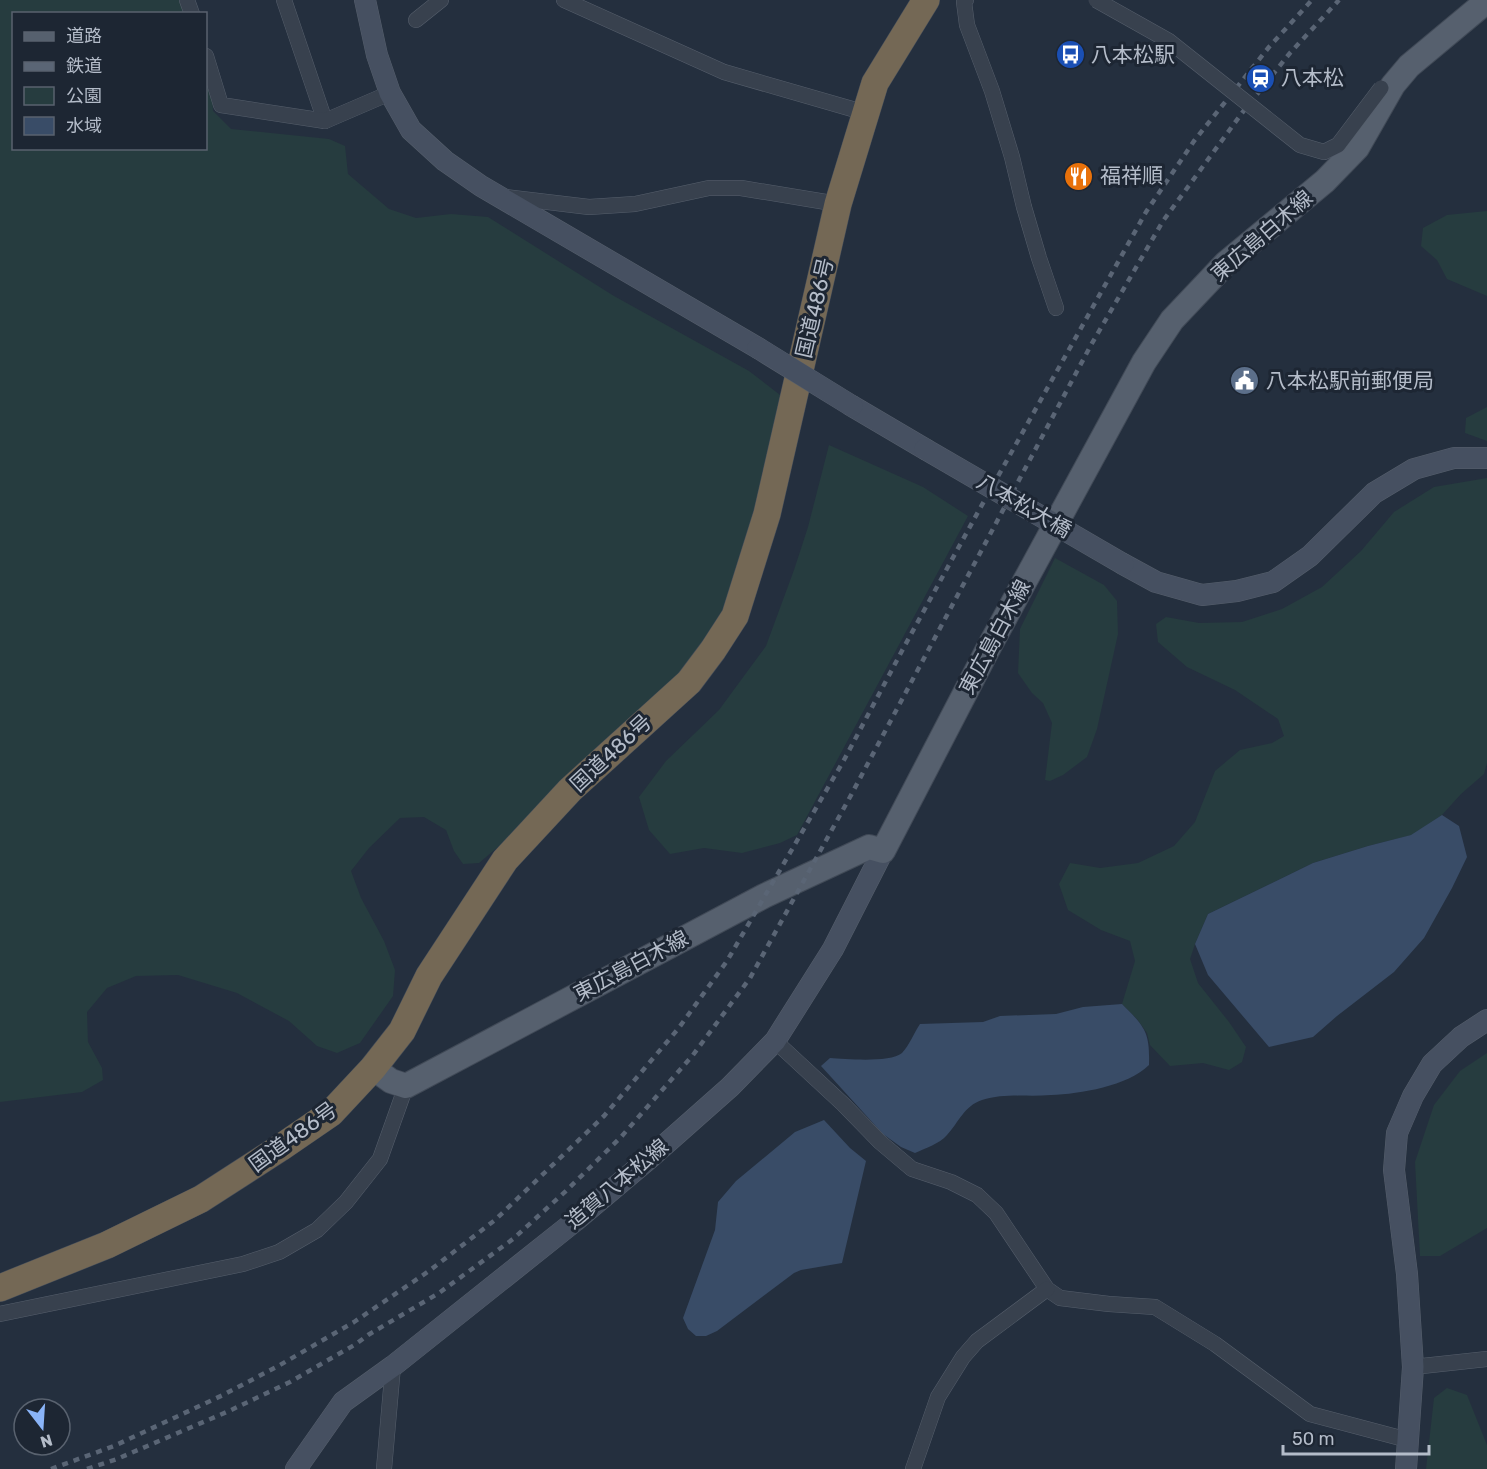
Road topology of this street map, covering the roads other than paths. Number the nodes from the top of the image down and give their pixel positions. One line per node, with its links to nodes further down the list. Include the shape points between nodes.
1 (284, 0): 14 (street)
2 (365, 0): 12 (street, 八本松大橋)
3 (441, 0): 9 (street)
4 (564, 0): 13 (street, via 724,72)
5 (926, 0): 13 (highway, 国道486号, via 875,83)
6 (966, 0): 17 (street, via 966,25 992,91)
7 (1096, 0): 11 (street, bridge, via 1169,40 1300,145 1324,152 1338,145)
8 (1487, 1): 11 (main road, 東広島白木線)
9 (416, 20)
10 (207, 59): 14 (street, via 221,105)
11 (1387, 87): 19 (main road, 東広島白木線, via 1357,148 1325,181 1226,263 1172,320 1144,362)
12 (390, 93): 14 (street); 15 (street, 八本松大橋, via 411,130 445,162)
13 (866, 113): 16 (highway, 国道486号)
14 (325, 122)
15 (502, 197): 16 (street, via 589,207 635,204 709,188 741,188); 18 (street, 八本松大橋, bridge, via 1123,564 1156,582 1203,595 1273,582 1310,555 1374,493 1414,469 1454,458)
16 (838, 204): 22 (highway, 国道486号, via 767,514 735,616 689,682 570,790 505,860 429,976 402,1031)
17 (1056, 308)
18 (1487, 458)
19 (883, 851): 21 (street, 造賀八本松線, via 832,950); 23 (main road, 東広島白木線, via 869,847 764,896)
20 (1487, 1020): 29 (street, via 1461,1037 1432,1065 1397,1133 1394,1170)
21 (775, 1041): 25 (street, via 912,1168 978,1195 996,1214); 28 (street, 造賀八本松線, via 643,1164)
22 (373, 1068): 23 (main road); 24 (highway, 国道486号, via 331,1113 201,1199 107,1245)
23 (406, 1086): 26 (street, via 380,1159 346,1202 316,1230 279,1252 243,1264)
24 (0, 1288)
25 (1047, 1289): 30 (street, via 1060,1298 1155,1307 1215,1344 1310,1414); 33 (street, via 977,1341 963,1357 939,1397)
26 (0, 1314)
27 (1487, 1359): 29 (street)
28 (393, 1366): 31 (street, 造賀八本松線, via 343,1402); 32 (street)
29 (1413, 1367): 30 (street)
30 (1408, 1440): 34 (street)
31 (296, 1469)
32 (384, 1469)
33 (914, 1469)
34 (1406, 1469)

